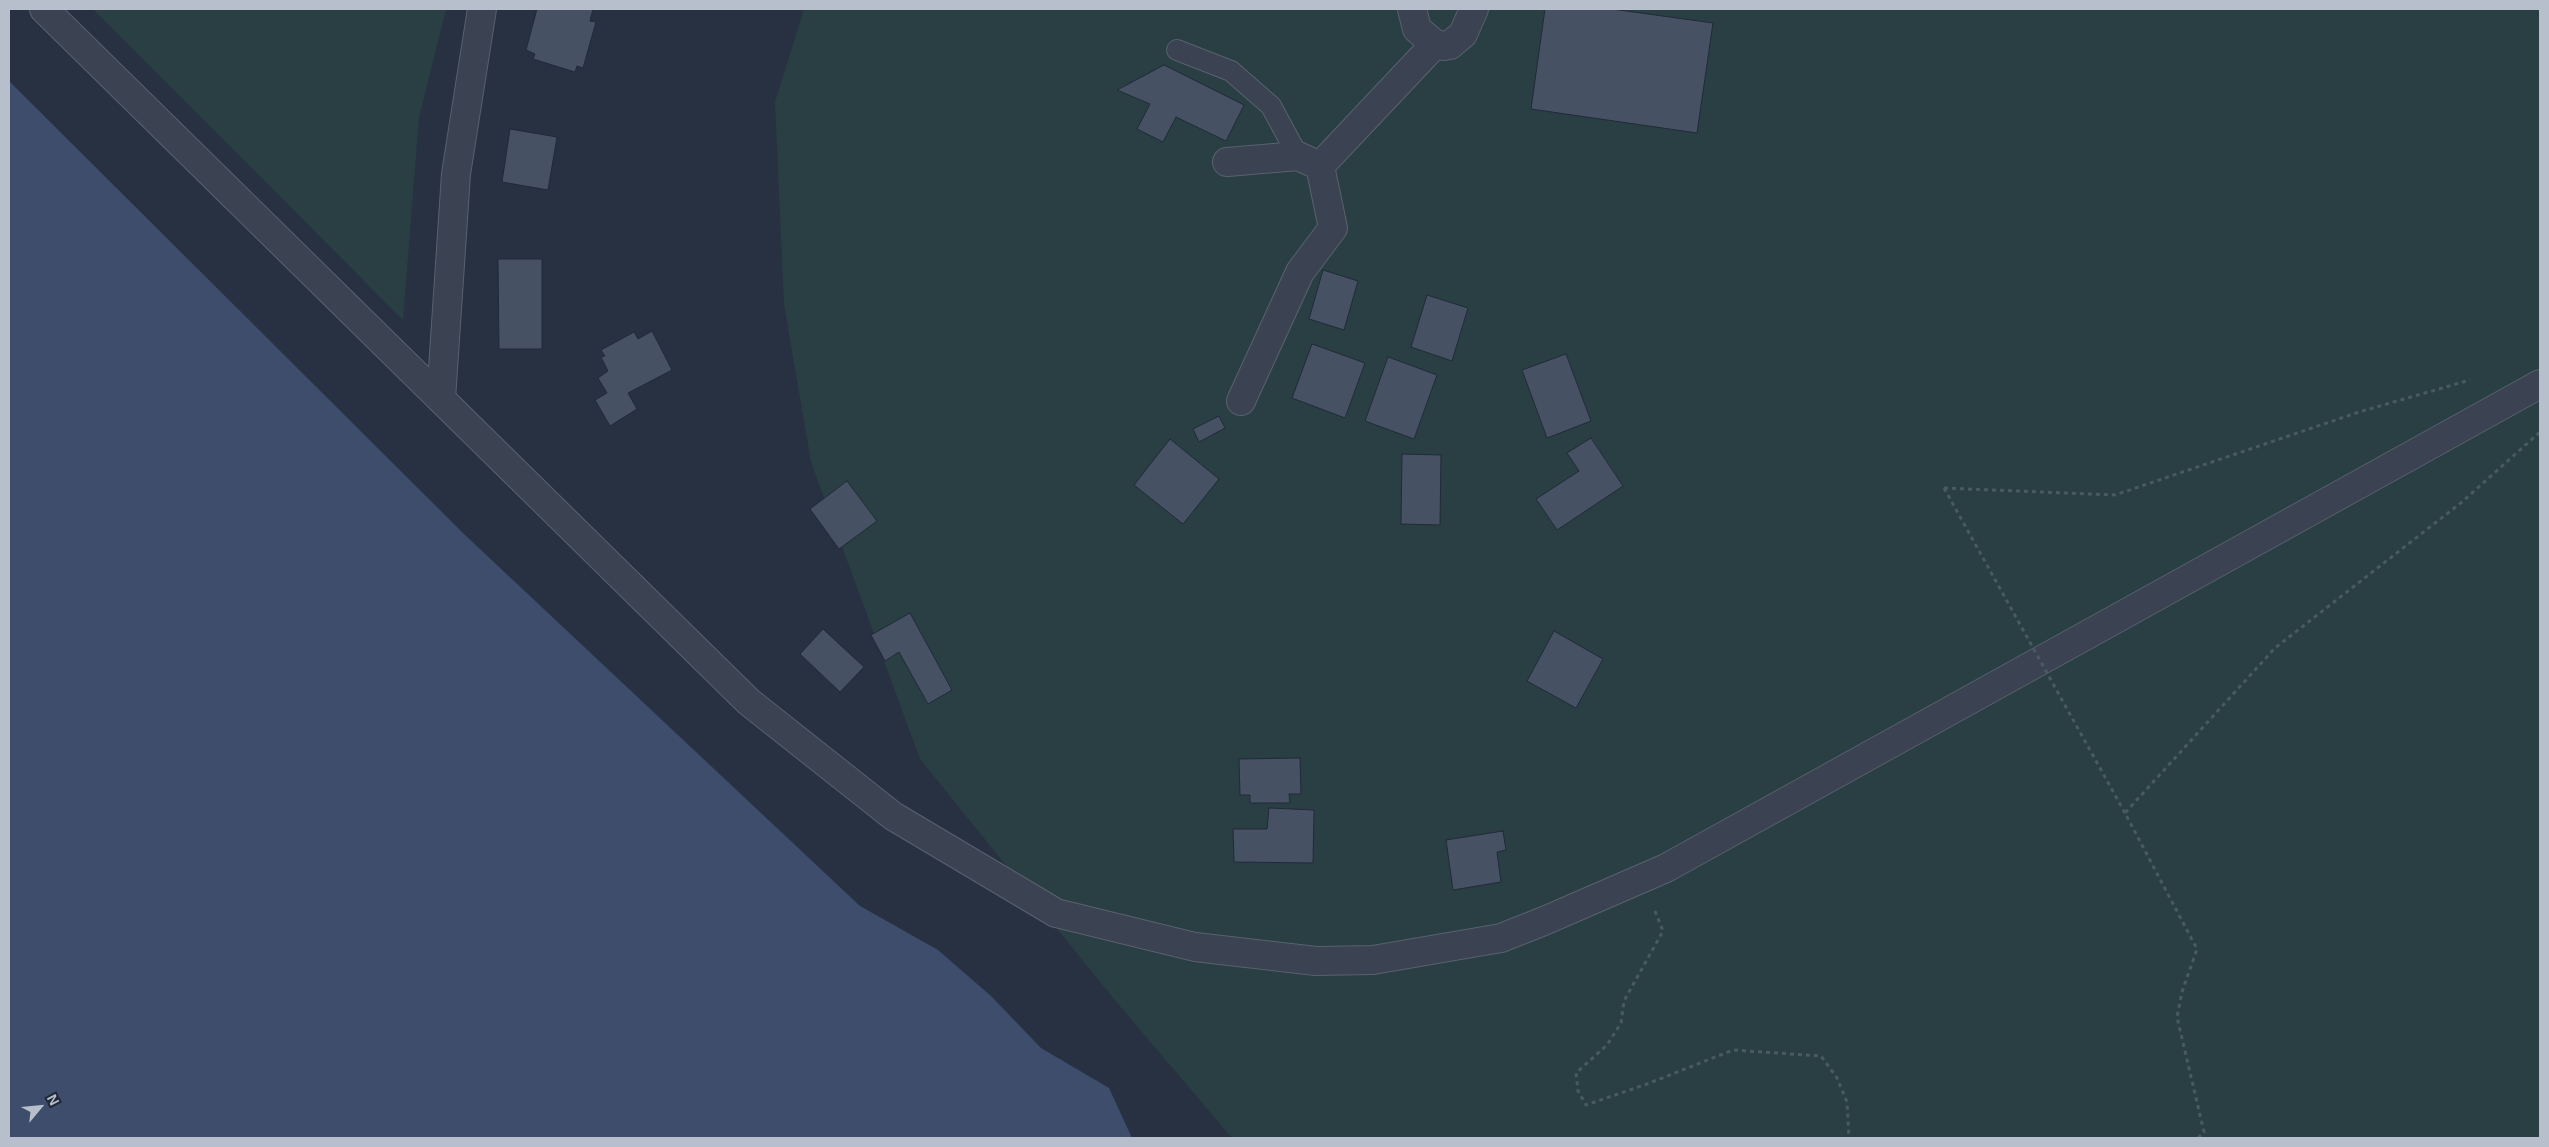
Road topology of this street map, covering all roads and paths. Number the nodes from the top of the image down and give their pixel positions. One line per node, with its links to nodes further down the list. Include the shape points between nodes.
1 (44, 9): 11 (street)
2 (482, 9): 11 (street, via 456,174)
3 (1412, 9): 5 (street, via 1417,29)
4 (1474, 9): 5 (street, via 1457,41 1450,45)
5 (1435, 44): 7 (street)
6 (1177, 50): 7 (lane, via 1231,71 1271,106)
7 (1309, 161): 8 (street); 12 (street, via 1333,228 1300,272)
8 (1227, 162)
9 (2474, 379): 14 (path, bridge, via 2359,412 2115,495 1944,488)
10 (2540, 384): 15 (street)
11 (440, 399): 15 (street, via 749,702 893,816 1056,913 1195,947 1316,961 1372,960 1501,938)
12 (1241, 401)
13 (2540, 432): 14 (path, via 2462,502 2275,648)
14 (2125, 813): 17 (path, via 2196,949 2177,1017 2204,1132)
15 (1642, 879): 16 (path, via 1663,931 1624,1001 1621,1023 1607,1045 1576,1073 1578,1091 1586,1105 1733,1050 1821,1056 1837,1078 1847,1102)
16 (1849, 1138)
17 (2198, 1138)

